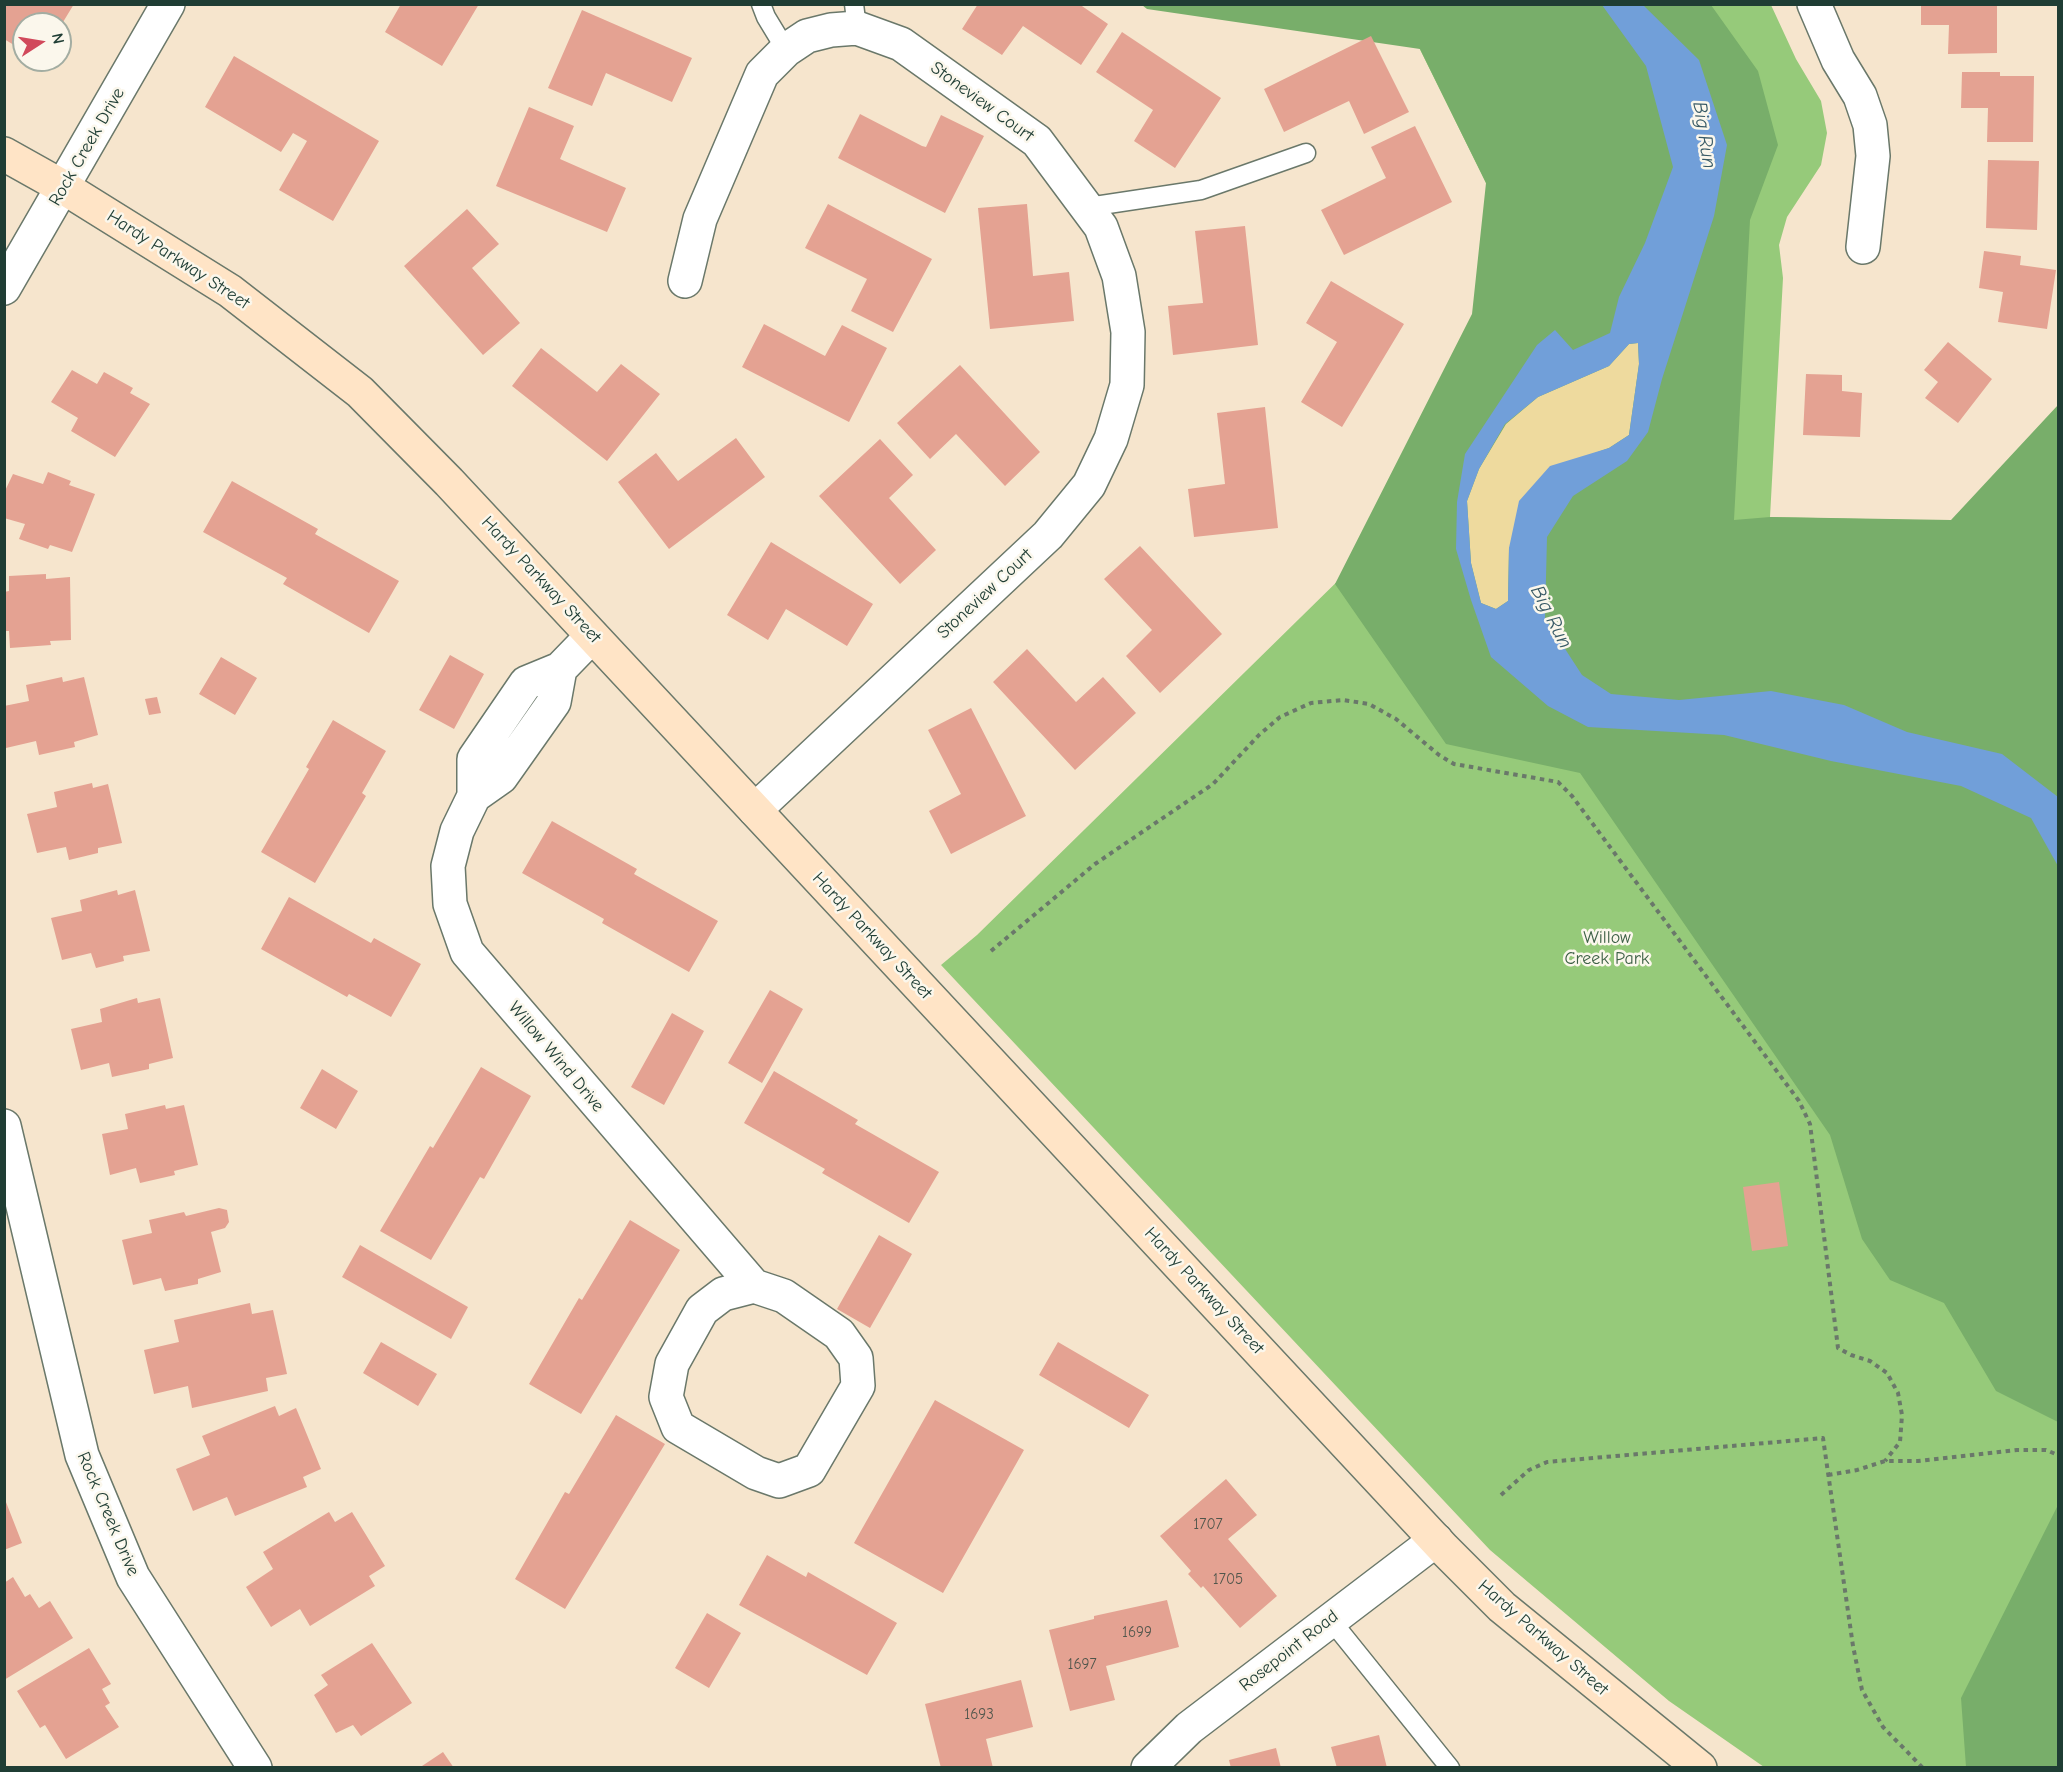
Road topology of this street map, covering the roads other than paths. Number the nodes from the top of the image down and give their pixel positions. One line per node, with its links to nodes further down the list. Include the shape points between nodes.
1 (168, 4): 8 (street, Rock Creek Drive)
2 (761, 4): 5 (lane)
3 (1814, 4): 10 (street, via 1838,60 1860,96 1870,125 1873,156)
4 (856, 16): 5 (street, Stoneview Court, via 807,36); 9 (street, Stoneview Court, via 1037,141)
5 (786, 50): 11 (street, Stoneview Court, via 762,74 700,219)
6 (1306, 153): 9 (lane, via 1201,190)
7 (4, 154): 8 (main road, Hardy Parkway Street)
8 (63, 187): 12 (street, Rock Creek Drive); 13 (main road, Hardy Parkway Street, via 230,291 360,392)
9 (1088, 207): 14 (street, Stoneview Court, via 1101,227 1119,276 1128,332 1127,385 1111,438 1089,485 1048,535)
10 (1863, 247)
11 (685, 281)
12 (4, 288)
13 (592, 636): 14 (main road, Hardy Parkway Street); 17 (street, Willow Wind Drive, via 560,669 526,683 474,759 474,796 457,831 448,866 450,904 467,951)
14 (755, 810): 18 (main road, Hardy Parkway Street)
15 (4, 1126): 16 (street, Rock Creek Drive)
16 (13, 1205): 20 (street, Rock Creek Drive, via 82,1455 133,1577)
17 (754, 1286): 17 (street, via 784,1296 839,1334 856,1358 858,1386 809,1470 779,1481 756,1473 678,1427 666,1397 672,1364 702,1310 723,1294)
18 (1436, 1540): 19 (street, Rosepoint Road); 23 (main road, Hardy Parkway Street, via 1502,1607)
19 (1330, 1619): 21 (street, Rosepoint Road, via 1189,1728); 22 (lane)
20 (255, 1767)
21 (1148, 1767)
22 (1450, 1767)
23 (1700, 1767)

